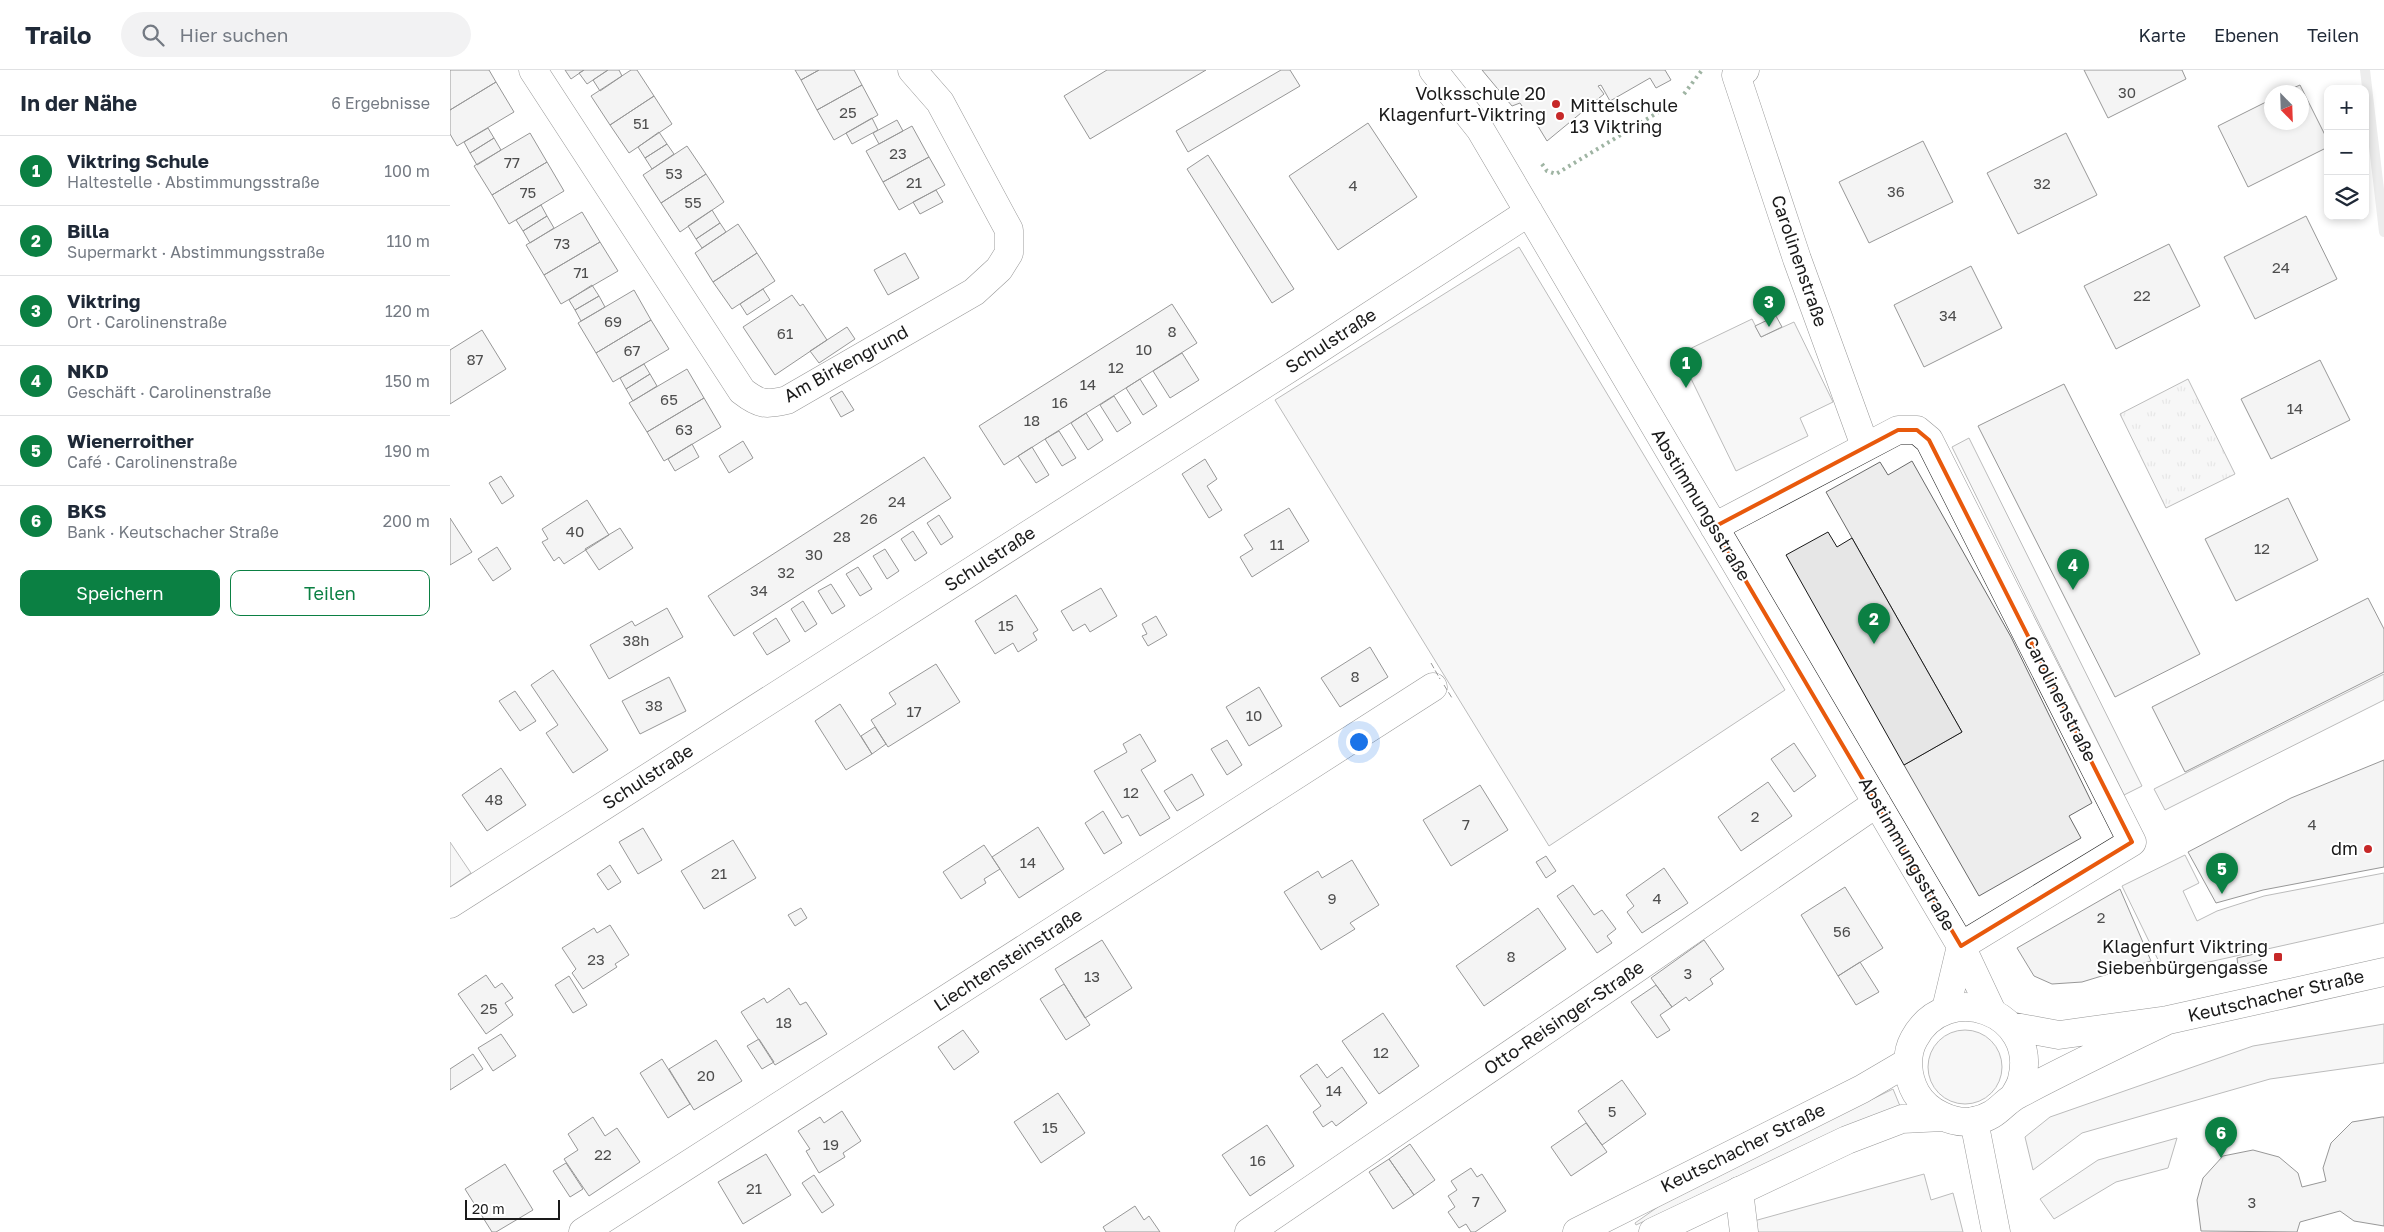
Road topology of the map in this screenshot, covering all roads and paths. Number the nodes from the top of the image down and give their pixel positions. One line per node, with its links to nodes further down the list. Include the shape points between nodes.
1 (533, 70): 2 (street, Am Birkengrund, via 742,391 768,405 787,400 974,292 999,269 1009,253 1009,230 940,102)
2 (912, 70)
3 (1433, 70): 5 (street, Abstimmungsstraße, via 1480,129)
4 (1740, 73): 6 (street, Carolinenstraße, via 1797,259)
5 (1528, 212): 7 (street, Abstimmungsstraße); 10 (street, Schulstraße, via 1296,364)
6 (1865, 446): 7 (street, Carolinenstraße); 11 (street, Carolinenstraße, via 1898,430 1917,430 1929,440 2132,842)
7 (1714, 527): 9 (street, Abstimmungsstraße)
8 (1433, 687): 21 (street, Liechtensteinstraße)
9 (1877, 802): 11 (street, Abstimmungsstraße); 22 (street, Otto-Reisinger-Straße, via 1622,980)
10 (450, 904)
11 (1961, 946): 13 (street, Abstimmungsstraße); 14 (street, Abstimmungsstraße)
12 (2384, 972): 15 (street, Keutschacher Straße)
13 (1946, 1009): 14 (street, Keutschacher Straße, via 1969,1006); 16 (street, Keutschacher Straße, via 1927,1021 1914,1040)
14 (2001, 1019): 15 (street, Keutschacher Straße, via 2060,1035); 17 (street, Keutschacher Straße, via 2020,1042 2024,1060 2022,1079)
15 (2168, 1020): 17 (street, Keutschacher Straße)
16 (1908, 1062): 18 (street, Keutschacher Straße, via 1910,1079 1917,1095 1928,1108); 23 (street, Keutschacher Straße, via 1862,1090)
17 (2014, 1096): 19 (street, Keutschacher Straße, via 1997,1113)
18 (1943, 1117): 19 (street, Keutschacher Straße); 20 (street, Keutschacher Straße, via 1902,1119 1847,1140)
19 (1974, 1121): 26 (street)
20 (1739, 1191): 24 (street, Keutschacher Straße); 25 (street)
21 (583, 1232)
22 (1249, 1232)
23 (1577, 1232)
24 (1653, 1232)
25 (1744, 1232)
26 (1996, 1232)

